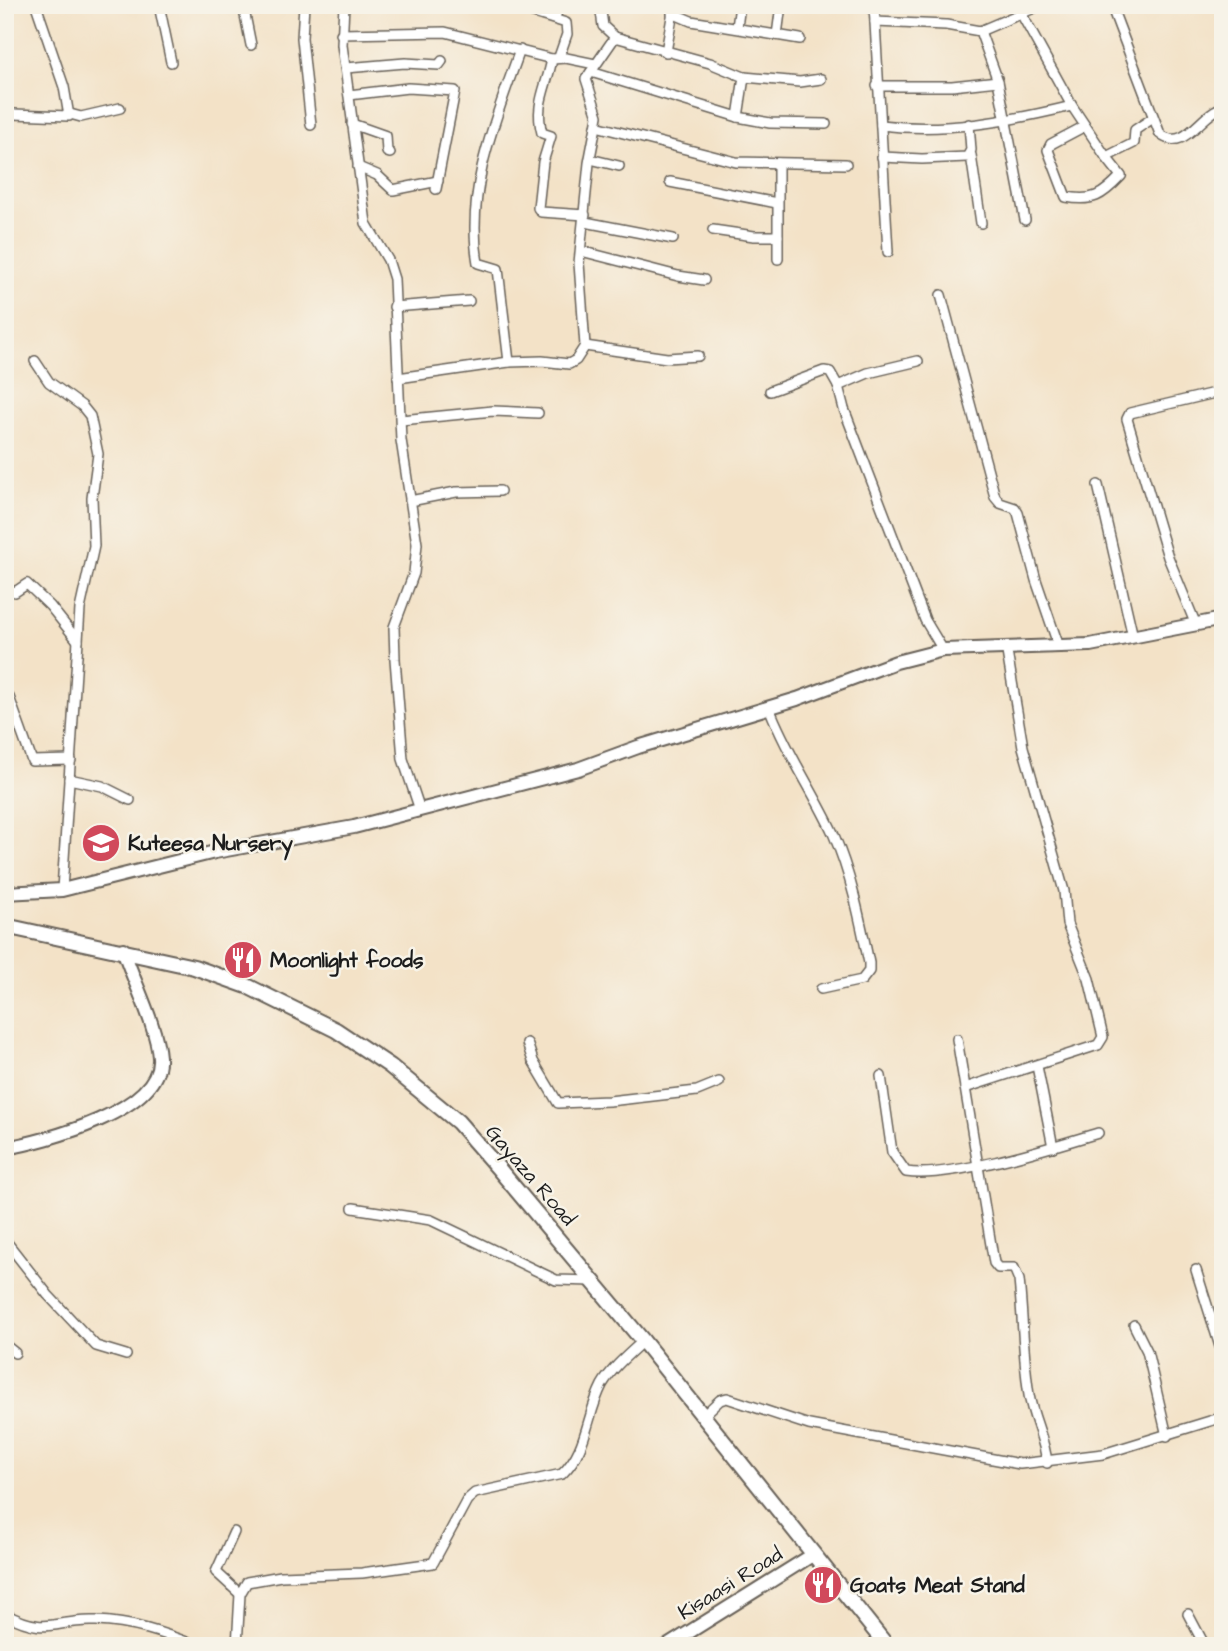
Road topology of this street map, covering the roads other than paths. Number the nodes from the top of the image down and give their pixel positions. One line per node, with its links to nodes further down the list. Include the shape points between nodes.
1 (36, 5): 42 (street)
2 (159, 5): 30 (street)
3 (243, 5): 25 (street)
4 (304, 5): 49 (street, via 302,38)
5 (344, 5): 21 (street)
6 (508, 5): 14 (street)
7 (559, 5): 17 (street)
8 (600, 5): 23 (street, via 603,26)
9 (740, 5): 19 (street)
10 (781, 5): 22 (street)
11 (874, 5): 18 (street)
12 (1041, 5): 16 (street)
13 (1111, 5): 44 (street)
14 (532, 8): 17 (street)
15 (673, 9): 19 (street, via 691,21); 27 (street)
16 (1022, 15): 20 (street); 38 (street)
17 (555, 18): 28 (street, via 567,26)
18 (875, 22): 20 (street); 36 (street)
19 (737, 27): 22 (street)
20 (980, 31): 35 (street)
21 (341, 34): 26 (street, via 445,32); 31 (street)
22 (777, 35): 24 (street)
23 (615, 37): 27 (street); 32 (street)
24 (800, 39)
25 (251, 45)
26 (520, 50): 28 (street); 81 (street, via 474,207 478,263 498,269)
27 (666, 52): 33 (street)
28 (555, 58): 32 (street); 64 (street, via 539,98 542,133 551,136 541,170 538,208)
29 (442, 61): 31 (street, via 439,65)
30 (171, 62)
31 (346, 68): 37 (street)
32 (593, 68): 43 (street); 50 (street, via 586,85 597,104)
33 (744, 77): 34 (street, via 800,82); 43 (street)
34 (821, 79)
35 (998, 81): 36 (street); 45 (street)
36 (877, 86): 51 (street)
37 (349, 95): 46 (street); 61 (street, via 408,88 455,91 437,185 393,190 377,175)
38 (1072, 106): 45 (street); 52 (street)
39 (1223, 107): 44 (street, via 1179,140 1170,141 1160,134)
40 (120, 108): 42 (street, via 81,117)
41 (13, 114): 42 (street, via 68,118)
42 (69, 114)
43 (738, 117): 47 (street)
44 (1153, 118): 56 (street, via 1135,130 1134,144)
45 (1007, 122): 48 (street); 65 (street)
46 (352, 124): 53 (street, via 386,136); 61 (street)
47 (826, 124)
48 (969, 124): 51 (street); 54 (street)
49 (311, 125)
50 (596, 125): 57 (street); 58 (street, via 736,162)
51 (881, 125): 55 (street)
52 (1086, 126): 56 (street); 56 (street, via 1048,150 1066,197 1087,201 1107,190 1121,176)
53 (390, 153)
54 (971, 155): 55 (street); 66 (street)
55 (882, 157): 71 (street)
56 (1106, 157)
57 (590, 159): 60 (street); 64 (street)
58 (778, 163): 59 (street); 63 (street)
59 (846, 164)
60 (619, 166)
61 (358, 167): 76 (street, via 366,223 392,268)
62 (670, 182): 63 (street)
63 (777, 203): 68 (street)
64 (585, 218): 69 (street); 70 (street)
65 (1025, 220)
66 (981, 223)
67 (713, 230): 68 (street)
68 (778, 236): 72 (street)
69 (673, 239)
70 (581, 251): 73 (street); 77 (street)
71 (888, 252)
72 (778, 259)
73 (704, 280)
74 (941, 295): 97 (street, via 995,497 1018,513)
75 (469, 301): 76 (street)
76 (394, 307): 82 (street)
77 (585, 346): 78 (street, via 667,358); 81 (street, via 569,364)
78 (698, 356)
79 (35, 361): 95 (street, via 49,382 90,416 97,440 94,546 81,592)
80 (918, 361): 83 (street)
81 (509, 362): 82 (street)
82 (398, 378): 87 (street)
83 (838, 386): 84 (street, via 830,372 824,371); 98 (street, via 925,620)
84 (770, 391)
85 (1223, 391): 93 (street, via 1153,405 1130,413 1127,419 1168,557)
86 (538, 413): 87 (street, via 494,411)
87 (401, 420): 90 (street)
88 (1098, 485): 94 (street)
89 (500, 491): 90 (street, via 456,492)
90 (410, 501): 104 (street, via 416,558 394,627 395,659 403,759)
91 (7, 589): 95 (street, via 15,592 27,584)
92 (1223, 619): 93 (street)
93 (1196, 625): 94 (street)
94 (1133, 637): 97 (street)
95 (78, 641): 101 (street)
96 (1006, 646): 97 (street); 98 (street); 112 (street, via 1023,747 1064,891 1067,924 1089,979 1103,1037 1098,1045)
97 (1059, 647)
98 (943, 650): 100 (street)
99 (9, 697): 101 (street, via 32,761)
100 (769, 707): 104 (street, via 578,769); 109 (street, via 833,834 858,909 869,963 862,980)
101 (71, 760): 102 (street)
102 (69, 779): 103 (street, via 102,786); 105 (street)
103 (130, 800)
104 (420, 810): 105 (street, via 178,860)
105 (62, 890): 106 (street)
106 (5, 893)
107 (5, 926): 108 (main road, Gayaza Road)
108 (123, 949): 118 (street, via 157,1047 159,1068 154,1079 128,1105 104,1117 40,1141); 123 (main road, Gayaza Road, via 257,989 336,1030 390,1066 457,1122)
109 (821, 989)
110 (957, 1039): 115 (street)
111 (527, 1042): 114 (street, via 558,1102 697,1091)
112 (1037, 1066): 115 (street); 117 (street)
113 (881, 1076): 119 (street, via 892,1152 899,1165 916,1173)
114 (719, 1083)
115 (965, 1088): 119 (street)
116 (1098, 1133): 117 (street)
117 (1053, 1147): 119 (street)
118 (5, 1148)
119 (978, 1164): 133 (street, via 995,1266 1014,1268 1019,1280 1028,1390)
120 (353, 1208): 123 (street, via 431,1220 556,1280)
121 (5, 1240): 128 (street, via 96,1346)
122 (1196, 1270): 129 (street)
123 (593, 1281): 125 (main road, Gayaza Road)
124 (1134, 1325): 132 (street, via 1151,1364)
125 (643, 1340): 130 (main road, Gayaza Road); 136 (street, via 602,1386 583,1447 569,1468 555,1477 475,1493 433,1563 253,1580)
126 (5, 1345): 127 (street)
127 (15, 1353)
128 (126, 1355)
129 (1223, 1356)
130 (703, 1416): 133 (street, via 727,1398 809,1426 1020,1464); 135 (main road, Gayaza Road)
131 (1223, 1417): 132 (street)
132 (1167, 1436): 133 (street, via 1103,1454)
133 (1047, 1462)
134 (234, 1532): 136 (street, via 216,1572)
135 (814, 1553): 141 (street, Kisaasi Road); 142 (main road, Gayaza Road)
136 (240, 1594): 140 (street)
137 (5, 1614): 139 (street, via 41,1628 83,1621 131,1624)
138 (1188, 1614): 143 (street)
139 (197, 1646)
140 (237, 1646)
141 (667, 1646)
142 (887, 1646)
143 (1205, 1646)

